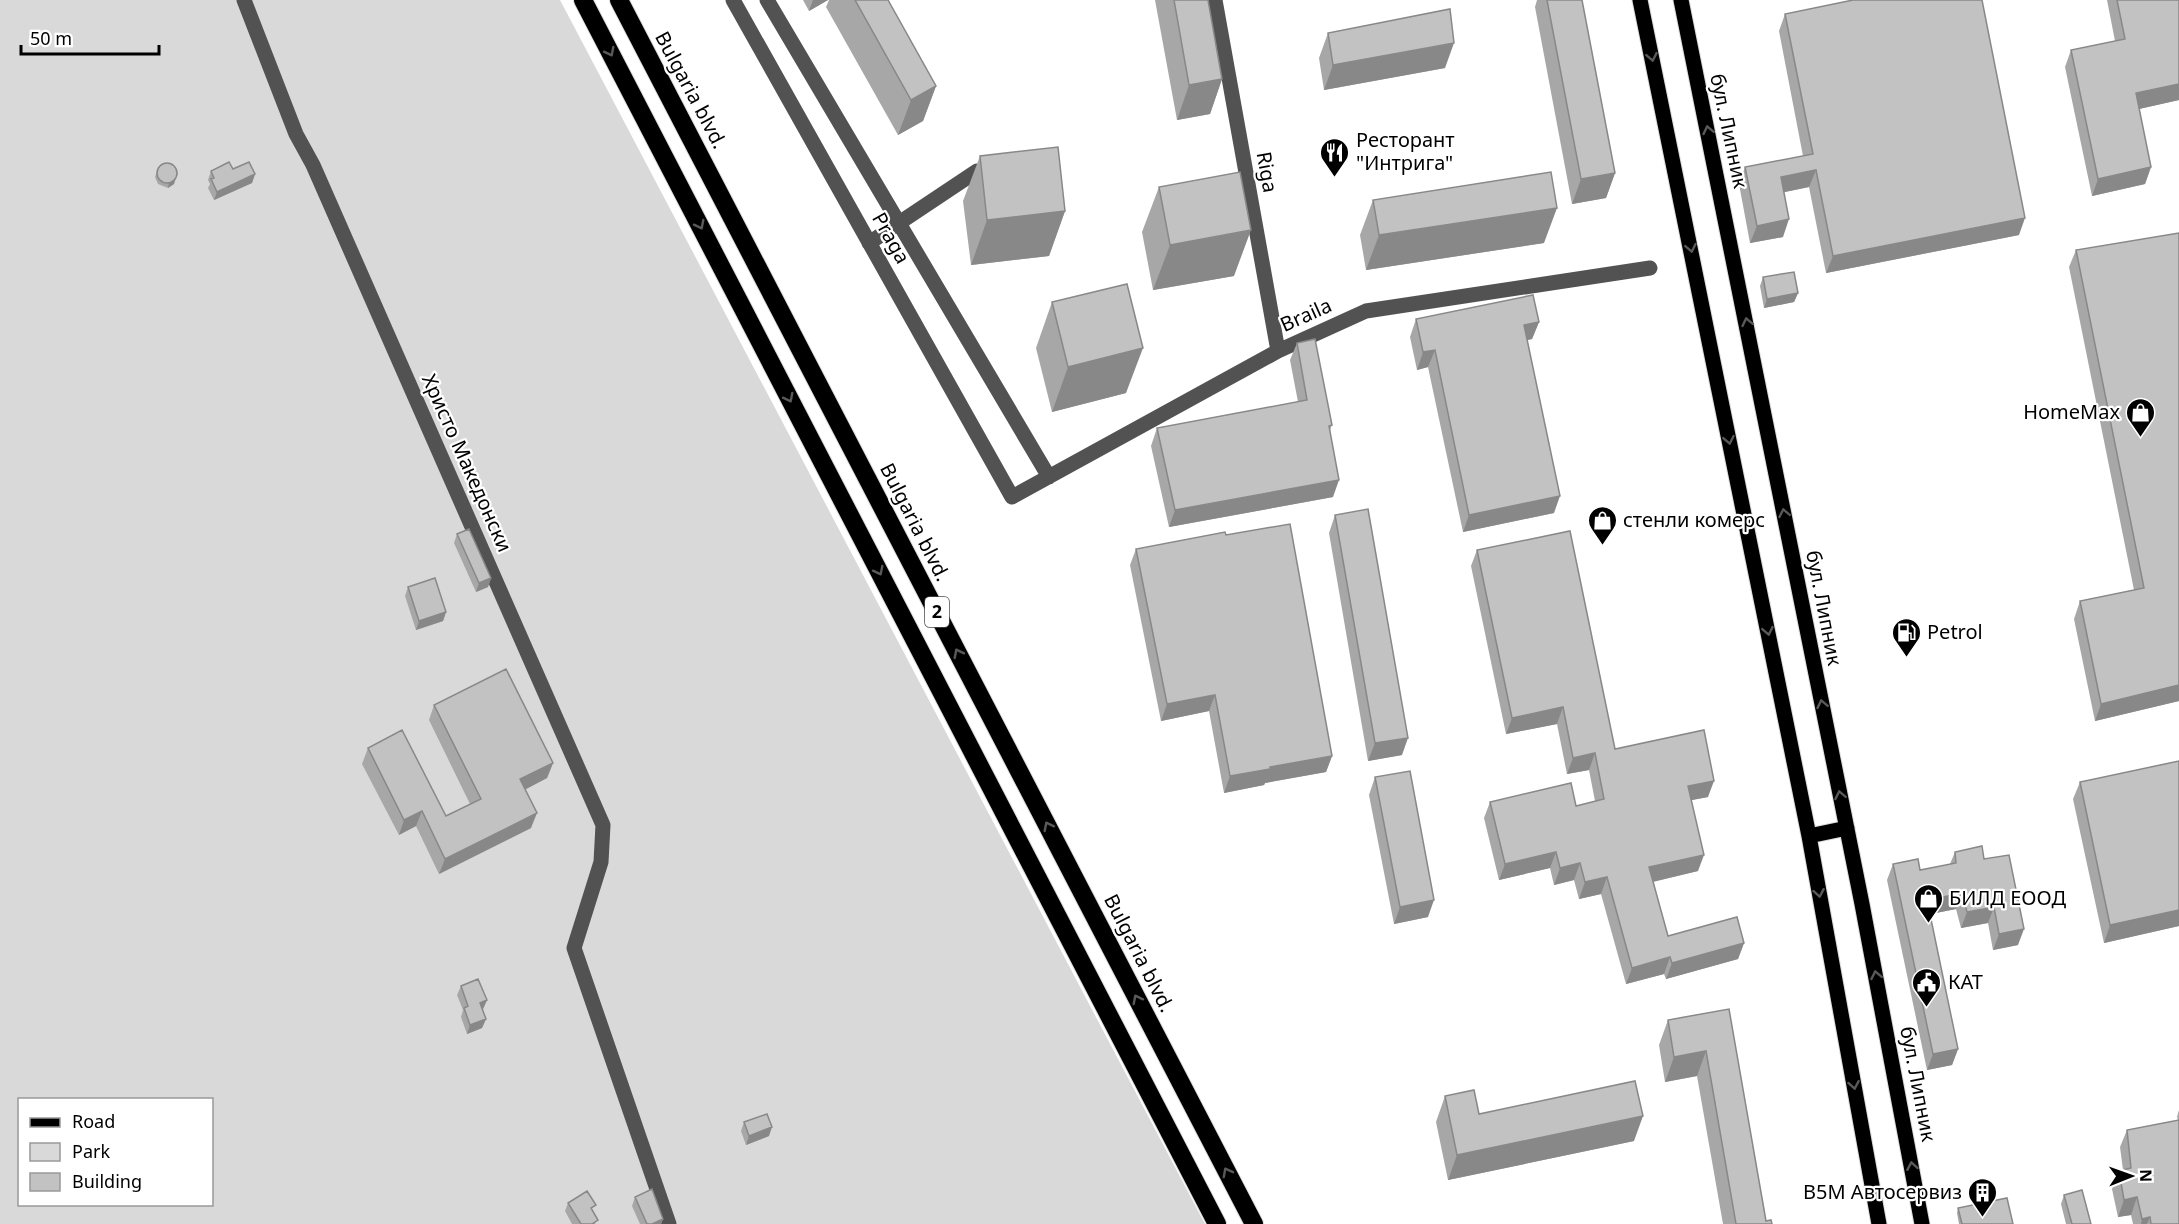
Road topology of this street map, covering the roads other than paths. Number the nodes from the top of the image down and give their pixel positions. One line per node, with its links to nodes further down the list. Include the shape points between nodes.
1 (244, 0): 18 (street, Христо Македонски, via 296,134 603,825 602,862 574,948)
2 (583, 0): 19 (highway, 2, one-way to 19)
3 (619, 0): 20 (highway, Bulgaria blvd. / 2, one-way to 3)
4 (733, 0): 11 (street, Praga)
5 (766, 0): 10 (street)
6 (1215, 0): 13 (street, Riga)
7 (1641, 0): 17 (main road, one-way to 17)
8 (1681, 0): 16 (main road, бул. Липник, one-way to 8)
9 (977, 171): 10 (street)
10 (899, 224): 11 (street); 14 (street)
11 (869, 243): 15 (street, Praga)
12 (1650, 268): 13 (street, Braila, via 1366,312)
13 (1278, 351): 14 (street, Braila)
14 (1049, 477): 15 (street, Braila)
15 (1012, 497)
16 (1847, 828): 17 (main road); 22 (main road, бул. Липник, one-way to 16)
17 (1809, 836): 21 (main road, one-way to 21)
18 (669, 1224)
19 (1217, 1224)
20 (1254, 1224)
21 (1879, 1224)
22 (1922, 1224)

